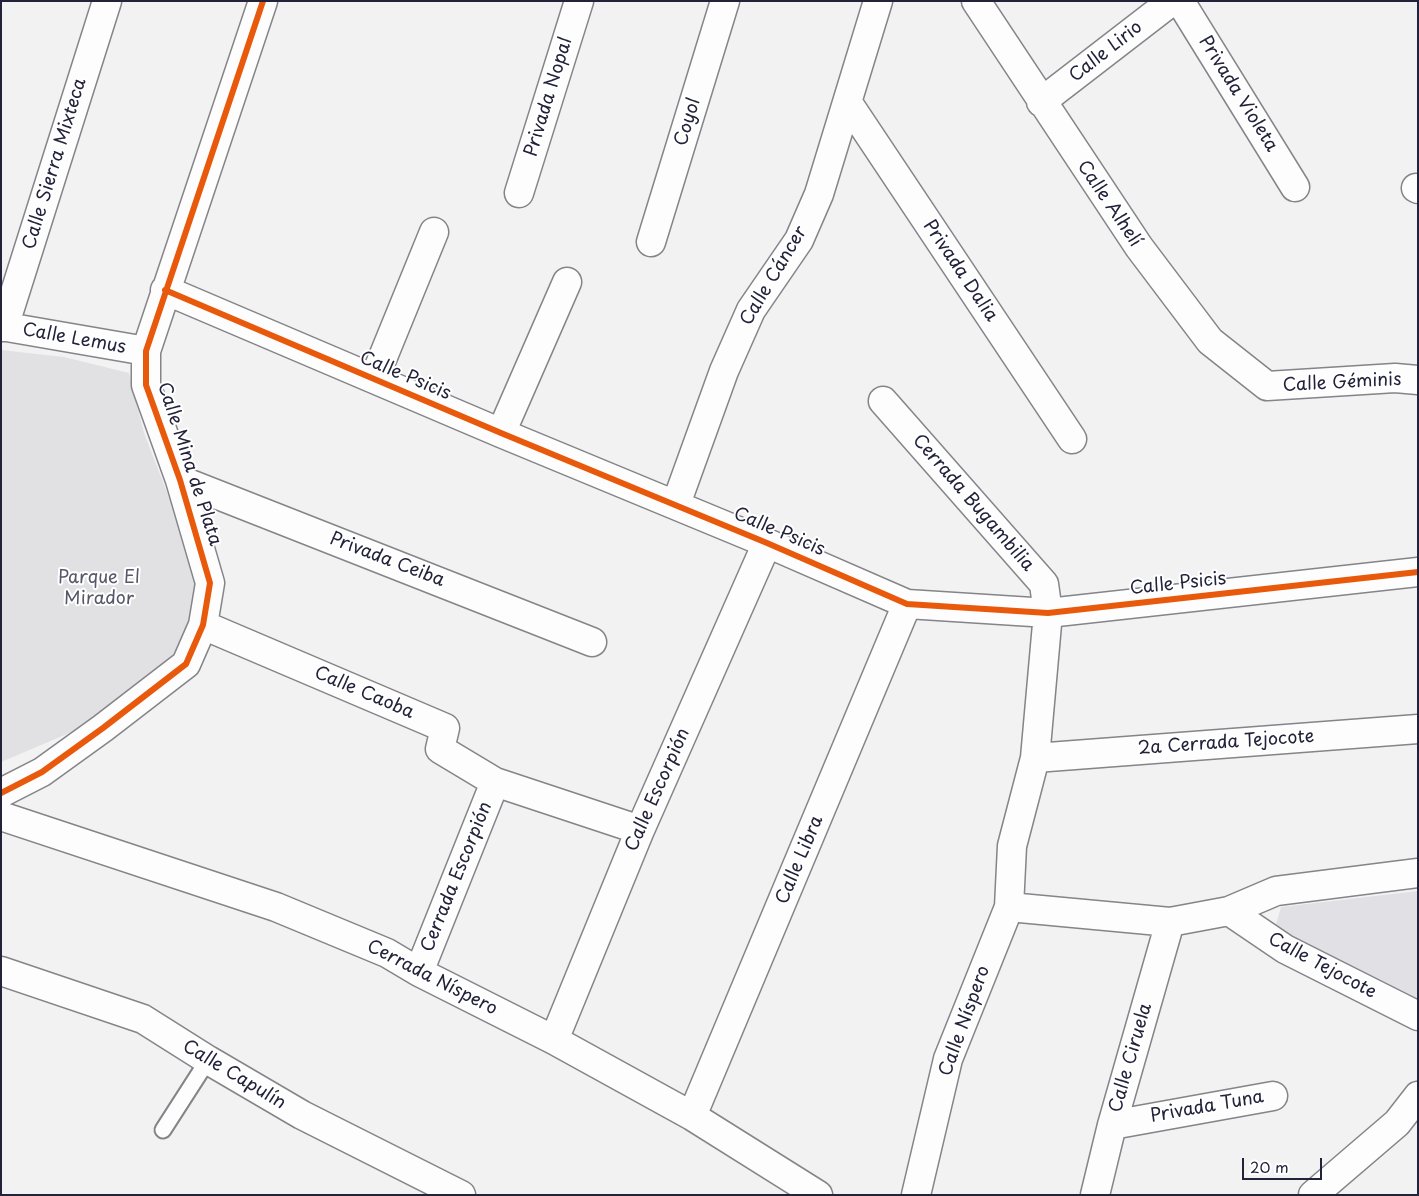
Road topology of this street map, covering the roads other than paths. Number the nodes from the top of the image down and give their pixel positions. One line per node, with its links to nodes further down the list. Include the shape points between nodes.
1 (107, 1): 17 (street, Calle Sierra Mixteca)
2 (264, 1): 16 (street, Calle Mina de Plata)
3 (579, 1): 12 (street, Privada Nopal)
4 (725, 1): 14 (street, Coyol)
5 (878, 1): 10 (street, Calle Cáncer)
6 (976, 1): 9 (street, Calle Alhelí)
7 (1172, 1): 9 (street, Calle Lirio)
8 (1180, 1): 11 (street, Privada Violeta)
9 (1041, 102): 21 (street, Calle Alhelí, via 1139,247 1210,340)
10 (848, 103): 24 (street, Privada Dalia); 26 (street, Calle Cáncer, via 819,194 799,240 751,310 724,370)
11 (1295, 187)
12 (519, 193)
13 (434, 232): 19 (street)
14 (651, 242)
15 (567, 282): 23 (street)
16 (165, 290): 18 (street, Calle Mina de Plata); 19 (street, Calle Psicis)
17 (3, 327): 18 (street, Calle Lemus)
18 (146, 351): 25 (street, Calle Mina de Plata, via 146,385)
19 (374, 379): 23 (street, Calle Psicis)
20 (1418, 380): 21 (street, Calle Géminis, via 1395,378)
21 (1267, 386)
22 (883, 401): 30 (street, Cerrada Bugambilia, via 1044,584)
23 (501, 433): 26 (street, Calle Psicis)
24 (1072, 439)
25 (180, 480): 31 (street, Calle Mina de Plata, via 210,583); 32 (street, Privada Ceiba)
26 (676, 504): 27 (street, Calle Psicis)
27 (767, 543): 29 (street, Calle Psicis); 39 (street, Calle Escorpión)
28 (1418, 572): 30 (street, Calle Psicis)
29 (907, 604): 30 (street, Calle Psicis); 51 (street, Calle Libra)
30 (1048, 614): 34 (street, Cerrada Bugambilia)
31 (203, 625): 35 (street, Calle Mina de Plata, via 186,664); 36 (street, Calle Caoba, via 446,728 440,749)
32 (592, 642)
33 (1418, 729): 34 (street, 2a Cerrada Tejocote)
34 (1035, 758): 41 (street, Calle Níspero, via 1012,846)
35 (42, 772): 37 (street, Calle Mina de Plata); 38 (street, Cerrada Níspero)
36 (495, 782): 39 (street); 45 (street, Cerrada Escorpión)
37 (1, 793)
38 (10, 819): 45 (street, Cerrada Níspero, via 276,908 386,953)
39 (640, 830): 47 (street, Calle Escorpión)
40 (1418, 873): 42 (street, via 1276,891)
41 (1008, 908): 43 (street); 56 (street, Calle Níspero, via 948,1059)
42 (1229, 911): 43 (street); 46 (street, Calle Tejocote, via 1285,949)
43 (1170, 922): 52 (street, Calle Ciruela)
44 (1, 970): 48 (street, Calle Capulín, via 143,1019)
45 (419, 972): 47 (street, Cerrada Níspero)
46 (1418, 1016)
47 (554, 1040): 51 (street, Cerrada Níspero)
48 (208, 1060): 53 (lane); 54 (street, Calle Capulín, via 302,1115)
49 (1273, 1096): 52 (street, Privada Tuna)
50 (1418, 1096): 58 (street, via 1397,1123)
51 (692, 1116): 55 (street, Cerrada Níspero)
52 (1112, 1124): 57 (street, Calle Ciruela)
53 (164, 1130)
54 (462, 1195)
55 (818, 1195)
56 (916, 1195)
57 (1095, 1195)
58 (1313, 1195)

